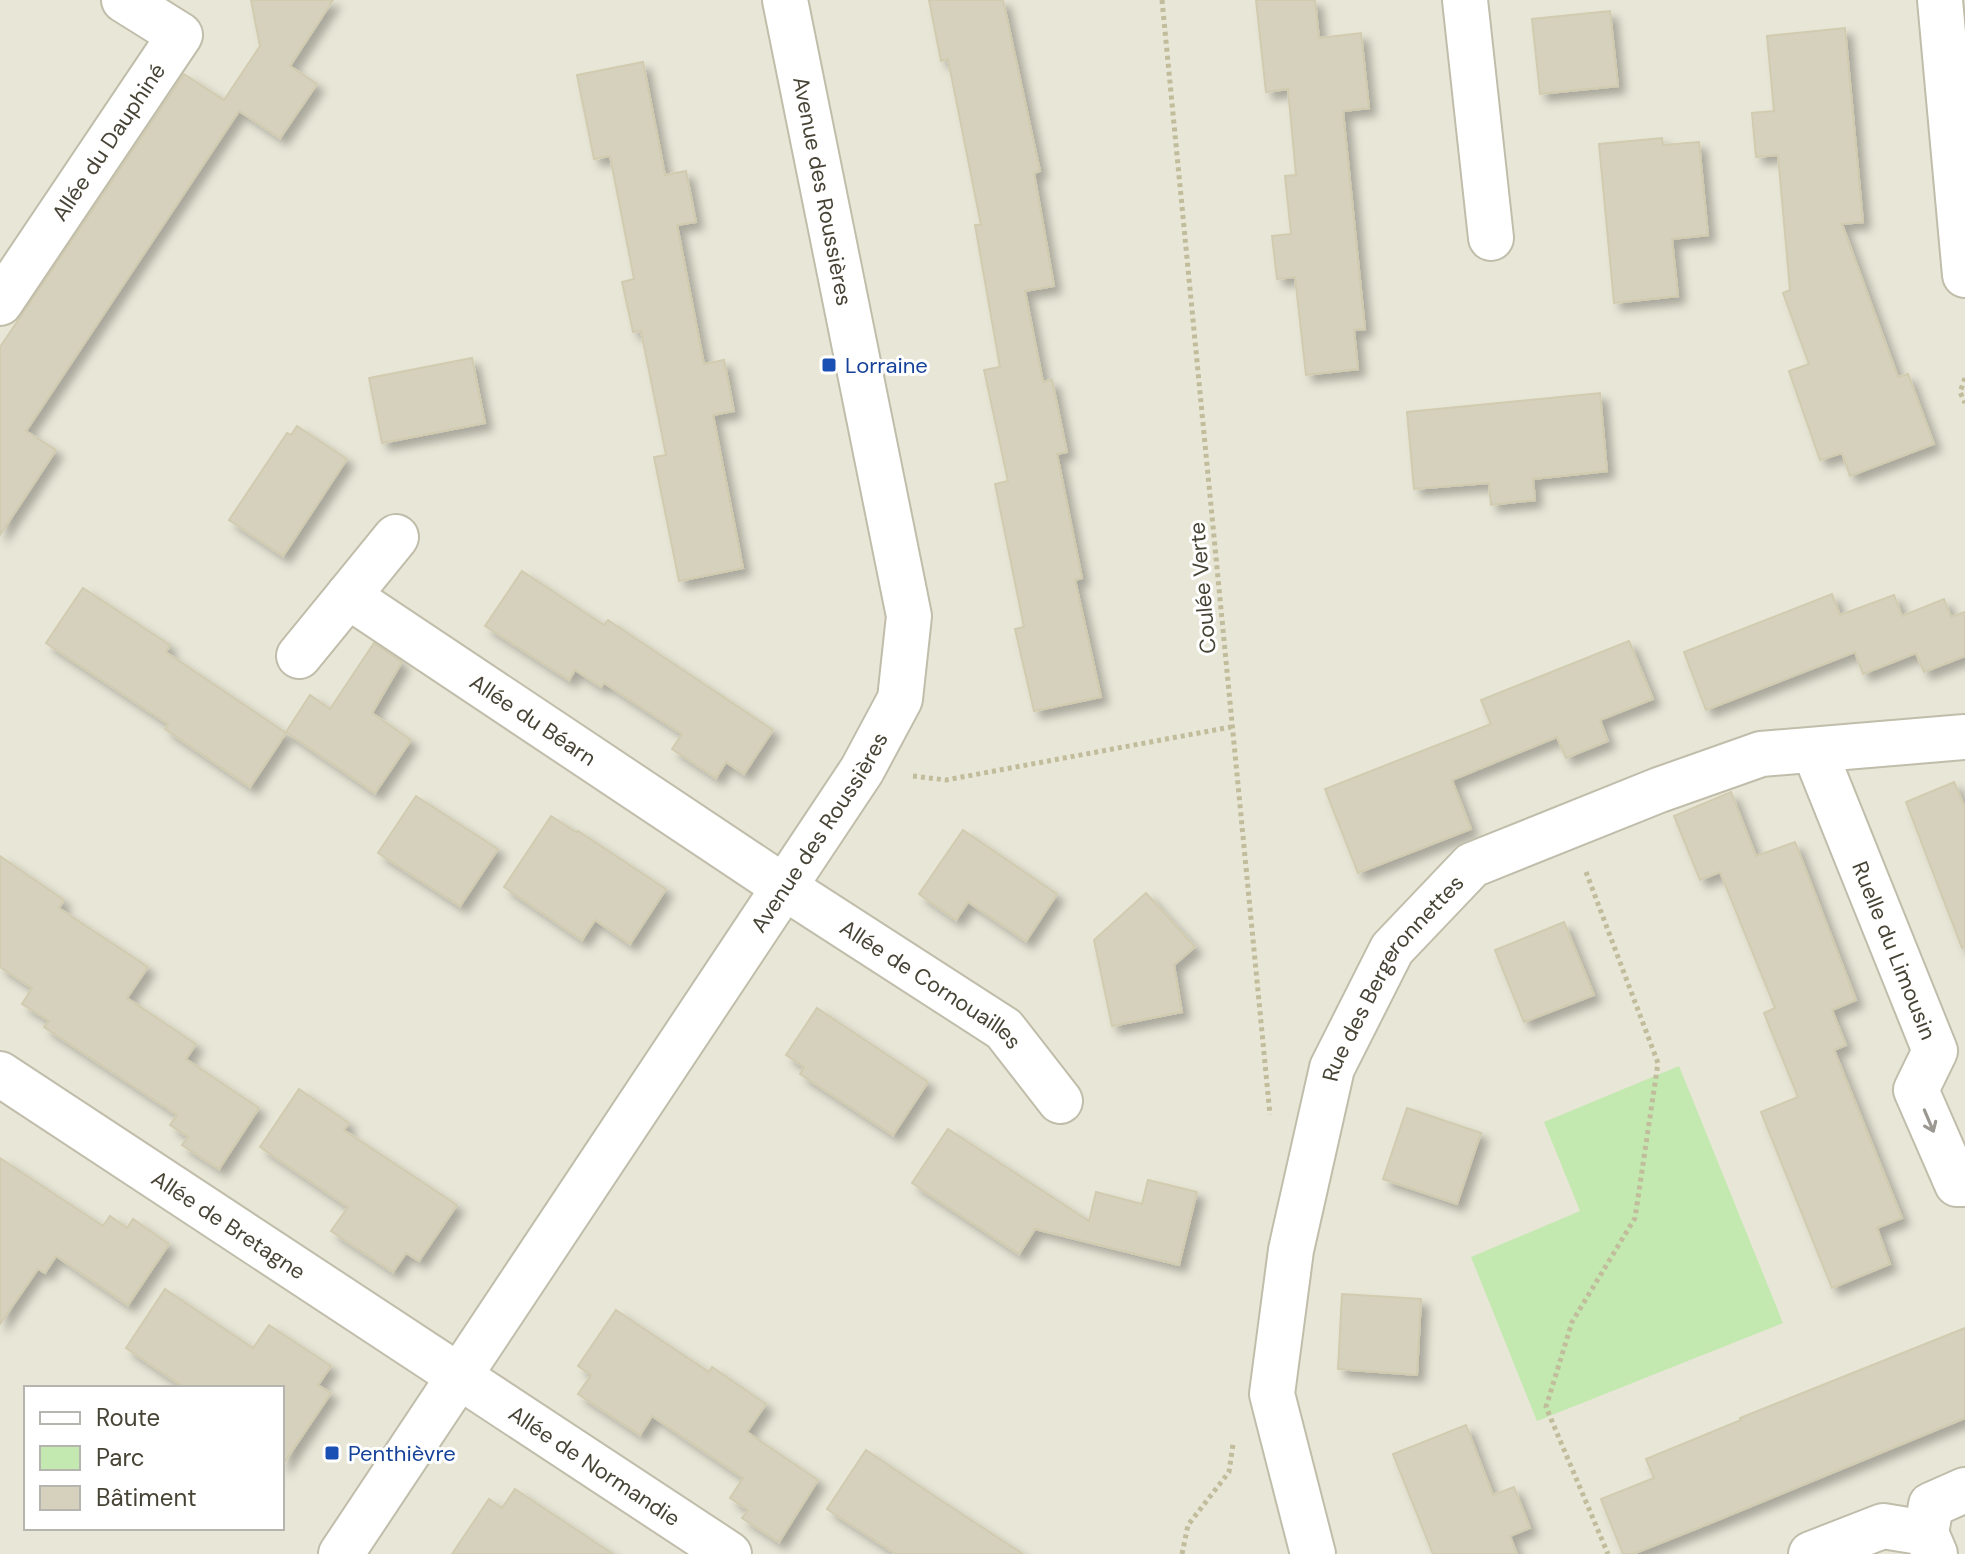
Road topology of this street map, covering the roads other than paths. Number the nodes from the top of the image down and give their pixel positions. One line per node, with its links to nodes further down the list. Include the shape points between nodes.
1 (124, 0): 7 (street, Allée du Dauphiné, via 180,35)
2 (785, 0): 13 (street, Avenue des Roussières, via 909,616 900,699 862,770)
3 (1465, 0): 5 (street)
4 (1940, 0): 6 (street)
5 (1491, 238)
6 (1965, 275)
7 (0, 303)
8 (396, 537): 9 (street)
9 (348, 596): 10 (street); 13 (street, Allée du Béarn)
10 (299, 656)
11 (1965, 737): 12 (street, Rue des Bergeronnettes)
12 (1814, 750): 14 (street, Ruelle du Limousin); 23 (street, Rue des Bergeronnettes, via 1761,754 1472,865 1392,949 1332,1068 1291,1250 1272,1394)
13 (784, 887): 16 (street, Allée de Cornouailles, via 1004,1029); 18 (street, Avenue des Roussières)
14 (1950, 1054): 17 (street, Ruelle du Limousin, one-way to 17, via 1916,1090 1957,1184)
15 (0, 1074): 18 (street, Allée de Bretagne)
16 (1060, 1101)
17 (1965, 1184)
18 (459, 1376): 21 (street, Avenue des Roussières); 22 (street, Allée de Normandie)
19 (1965, 1490): 20 (street, via 1931,1505)
20 (1930, 1544): 24 (street, via 1883,1526)
21 (341, 1554)
22 (729, 1554)
23 (1313, 1554)
24 (1811, 1554)

